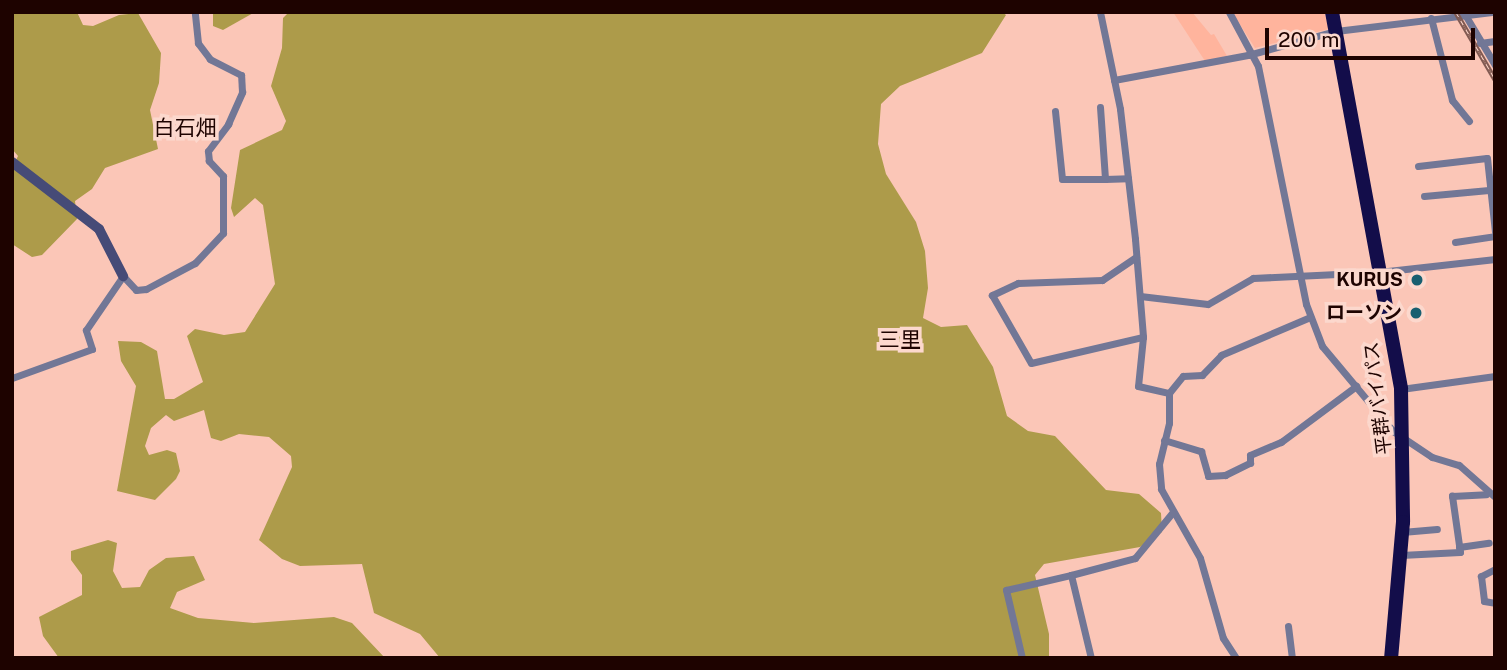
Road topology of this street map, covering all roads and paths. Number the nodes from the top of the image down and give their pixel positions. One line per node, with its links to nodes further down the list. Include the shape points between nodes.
1 (195, 12): 29 (street, via 198,43 209,59 240,75 242,92 228,124 208,151 209,161 223,176 223,233 195,263 146,289 136,290)
2 (1100, 12): 13 (street)
3 (1228, 12): 11 (street)
4 (1332, 12): 8 (highway, 平群バイパス)
5 (1492, 12): 6 (street)
6 (1464, 14): 7 (street); 10 (street)
7 (1431, 18): 8 (street); 16 (street, via 1452,100)
8 (1336, 31): 11 (street); 27 (highway, 平群バイパス)
9 (1495, 41): 10 (street)
10 (1480, 43): 12 (street)
11 (1252, 51): 13 (street); 28 (street)
12 (1495, 65)
13 (1114, 80): 20 (street)
14 (1100, 107): 19 (street)
15 (1055, 111): 19 (street, via 1062,179)
16 (1469, 121)
17 (12, 162): 29 (street, via 99,229)
18 (1418, 166): 21 (street, via 1487,158)
19 (1105, 178): 20 (street)
20 (1128, 178): 25 (street)
21 (1491, 193): 22 (street); 23 (street)
22 (1424, 196)
23 (1495, 234): 24 (street)
24 (1455, 242)
25 (1136, 257): 30 (street); 32 (street, via 1102,280 1018,282 992,295 1031,363)
26 (1495, 259): 27 (street)
27 (1378, 272): 28 (street); 36 (highway, 平群バイパス)
28 (1300, 273): 30 (street, via 1247,279 1208,304); 31 (street)
29 (123, 276): 34 (street, via 86,330 92,349)
30 (1140, 296): 32 (street)
31 (1310, 317): 35 (street, via 1322,346); 37 (street, via 1221,355 1202,375 1183,376)
32 (1143, 337): 37 (street, via 1138,386)
33 (1495, 376): 36 (street)
34 (12, 378)
35 (1356, 386): 38 (street, via 1281,442 1250,454 1250,463 1225,475 1208,476 1201,452); 39 (street)
36 (1401, 389): 39 (highway, 平群バイパス)
37 (1169, 393): 38 (street)
38 (1164, 440): 41 (street, via 1159,464 1161,489)
39 (1404, 441): 40 (street, via 1459,465); 43 (highway, 平群バイパス)
40 (1491, 495): 45 (street, via 1452,496)
41 (1172, 513): 48 (street, via 1135,558); 53 (street, via 1204,566 1223,638)
42 (1437, 529): 43 (street)
43 (1402, 532): 46 (highway, 平群バイパス)
44 (1489, 543): 45 (street)
45 (1459, 547): 46 (street, via 1456,555)
46 (1401, 555): 55 (highway, 平群バイパス)
47 (1495, 569): 49 (street, via 1481,576 1484,601)
48 (1071, 575): 51 (street, via 1006,590); 52 (street)
49 (1495, 603)
50 (1288, 626): 54 (street)
51 (1022, 658)
52 (1091, 658)
53 (1236, 658)
54 (1292, 658)
55 (1391, 658)

